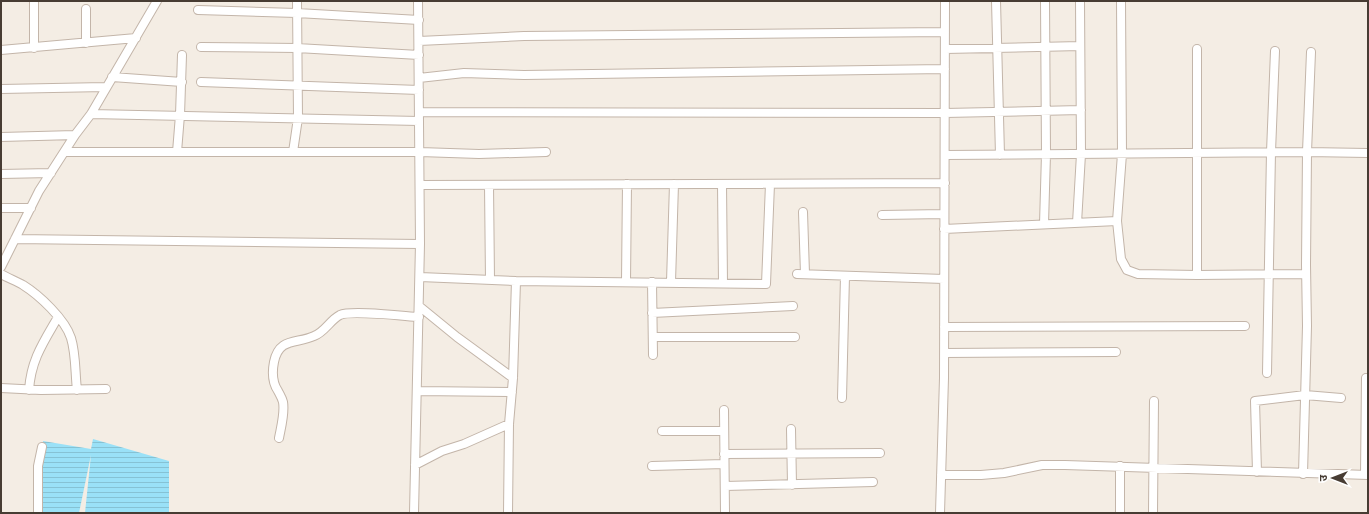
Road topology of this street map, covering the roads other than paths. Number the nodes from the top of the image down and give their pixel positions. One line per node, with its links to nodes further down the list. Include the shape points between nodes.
1 (34, 1): 20 (street)
2 (157, 1): 15 (street)
3 (297, 1): 12 (street)
4 (418, 1): 13 (street)
5 (945, 1): 14 (street)
6 (996, 1): 22 (street)
7 (1045, 1): 23 (street)
8 (1080, 1): 18 (street)
9 (1121, 1): 61 (street)
10 (86, 9): 17 (street)
11 (198, 10): 12 (street)
12 (297, 13): 13 (street); 21 (street)
13 (419, 20): 16 (street)
14 (945, 32): 16 (street, via 524,36); 24 (street)
15 (136, 38): 17 (street); 32 (street)
16 (419, 41): 30 (street)
17 (86, 43): 20 (street)
18 (1080, 46): 23 (street); 40 (street)
19 (201, 47): 21 (street)
20 (34, 48): 26 (street)
21 (297, 48): 30 (street); 36 (street)
22 (998, 48): 23 (street); 24 (street); 42 (street)
23 (1045, 48): 41 (street)
24 (945, 49): 31 (street)
25 (1197, 49): 57 (street)
26 (1, 50)
27 (1275, 51): 55 (street)
28 (1311, 52): 56 (street)
29 (182, 55): 34 (street)
30 (419, 55): 33 (street)
31 (945, 69): 33 (street, via 524,75 464,72); 43 (street)
32 (112, 77): 34 (street); 37 (street)
33 (419, 78): 39 (street)
34 (182, 82): 45 (street)
35 (201, 82): 36 (street)
36 (298, 86): 39 (street); 47 (street)
37 (105, 87): 38 (street); 44 (street)
38 (1, 89)
39 (419, 90): 46 (street)
40 (1081, 110): 41 (street); 60 (street)
41 (1046, 111): 42 (street); 59 (street)
42 (998, 112): 43 (street); 63 (street)
43 (945, 113): 46 (street); 62 (street)
44 (91, 114): 45 (street); 48 (street)
45 (180, 115): 47 (street); 51 (street)
46 (419, 116): 47 (street); 53 (street)
47 (298, 118): 52 (street)
48 (75, 135): 49 (street); 50 (street)
49 (1, 137)
50 (65, 152): 51 (street); 64 (street)
51 (177, 152): 52 (street)
52 (293, 152): 53 (street)
53 (420, 152): 54 (street); 71 (street)
54 (546, 152)
55 (1271, 152): 56 (street); 57 (street); 89 (street)
56 (1308, 152): 58 (street); 87 (street)
57 (1197, 153): 61 (street); 88 (street)
58 (1368, 153)
59 (1046, 154): 60 (street); 63 (street); 80 (street)
60 (1081, 154): 61 (street); 79 (street)
61 (1122, 154): 78 (street)
62 (945, 155): 63 (street); 66 (street)
63 (1000, 155)
64 (51, 173): 65 (street); 74 (street)
65 (1, 174)
66 (945, 183): 70 (street); 76 (street)
67 (627, 184): 68 (street); 72 (street); 95 (street)
68 (674, 184): 69 (street); 97 (street)
69 (722, 184): 70 (street); 98 (street)
70 (770, 184): 98 (street, via 766,284)
71 (420, 185): 72 (street); 83 (street)
72 (489, 185): 93 (street)
73 (1, 208): 74 (street)
74 (31, 208): 82 (street)
75 (802, 212): 90 (street, via 801,274)
76 (944, 214): 77 (street); 81 (street)
77 (882, 215)
78 (1117, 221): 79 (street); 88 (street, via 1121,259 1127,270 1138,274)
79 (1076, 223): 80 (street)
80 (1044, 224): 81 (street)
81 (944, 228): 92 (street)
82 (15, 239): 83 (street); 84 (street)
83 (420, 244): 91 (street)
84 (4, 255): 85 (street)
85 (1, 267)
86 (1, 274): 102 (street, via 31,290)
87 (1306, 274): 89 (street); 120 (street)
88 (1197, 275): 89 (street)
89 (1269, 275): 111 (street)
90 (845, 276): 92 (street); 121 (street)
91 (420, 277): 93 (street); 99 (street)
92 (944, 279): 105 (street)
93 (490, 280): 94 (street)
94 (516, 281): 95 (street); 112 (street)
95 (626, 282): 96 (street)
96 (652, 282): 97 (street); 101 (street)
97 (671, 282): 98 (street)
98 (723, 283)
99 (419, 306): 103 (street); 112 (street)
100 (793, 306): 101 (street)
101 (652, 313): 106 (street)
102 (58, 317): 116 (street, via 36,355); 117 (street, via 71,337)
103 (419, 317): 118 (street); 129 (street, via 347,313 334,319 315,336 291,341 278,350 274,360 273,379 284,409)
104 (1245, 326): 105 (street)
105 (944, 327): 109 (street)
106 (653, 337): 107 (street); 110 (street)
107 (795, 337)
108 (1116, 352): 109 (street)
109 (944, 353): 141 (street)
110 (653, 355)
111 (1266, 373)
112 (513, 378): 119 (street)
113 (1366, 378): 142 (street)
114 (1, 388): 116 (street)
115 (106, 389): 117 (street)
116 (28, 390): 117 (street)
117 (77, 390)
118 (417, 391): 119 (street); 135 (street)
119 (512, 392): 125 (street)
120 (1305, 396): 122 (street); 139 (street, via 1255,401); 140 (street)
121 (842, 398)
122 (1341, 398)
123 (1154, 401): 138 (street)
124 (724, 410): 128 (street)
125 (509, 424): 135 (street, via 442,451); 148 (street)
126 (791, 429): 133 (street)
127 (662, 431): 128 (street)
128 (724, 431): 132 (street)
129 (279, 438)
130 (42, 447): 146 (street, via 38,466)
131 (880, 453): 133 (street)
132 (724, 454): 133 (street); 134 (street)
133 (792, 454): 144 (street)
134 (724, 464): 136 (street); 145 (street)
135 (415, 465): 147 (street)
136 (652, 466)
137 (1120, 466): 138 (street); 141 (street, via 1042,466 1004,473); 151 (street)
138 (1153, 468): 139 (street); 152 (street)
139 (1257, 472): 140 (street)
140 (1303, 474): 142 (street)
141 (941, 475): 150 (street)
142 (1366, 475)
143 (874, 482): 144 (street)
144 (792, 484): 145 (street)
145 (725, 486): 149 (street)
146 (38, 513)
147 (414, 513)
148 (508, 513)
149 (725, 513)
150 (940, 513)
151 (1120, 513)
152 (1152, 513)

